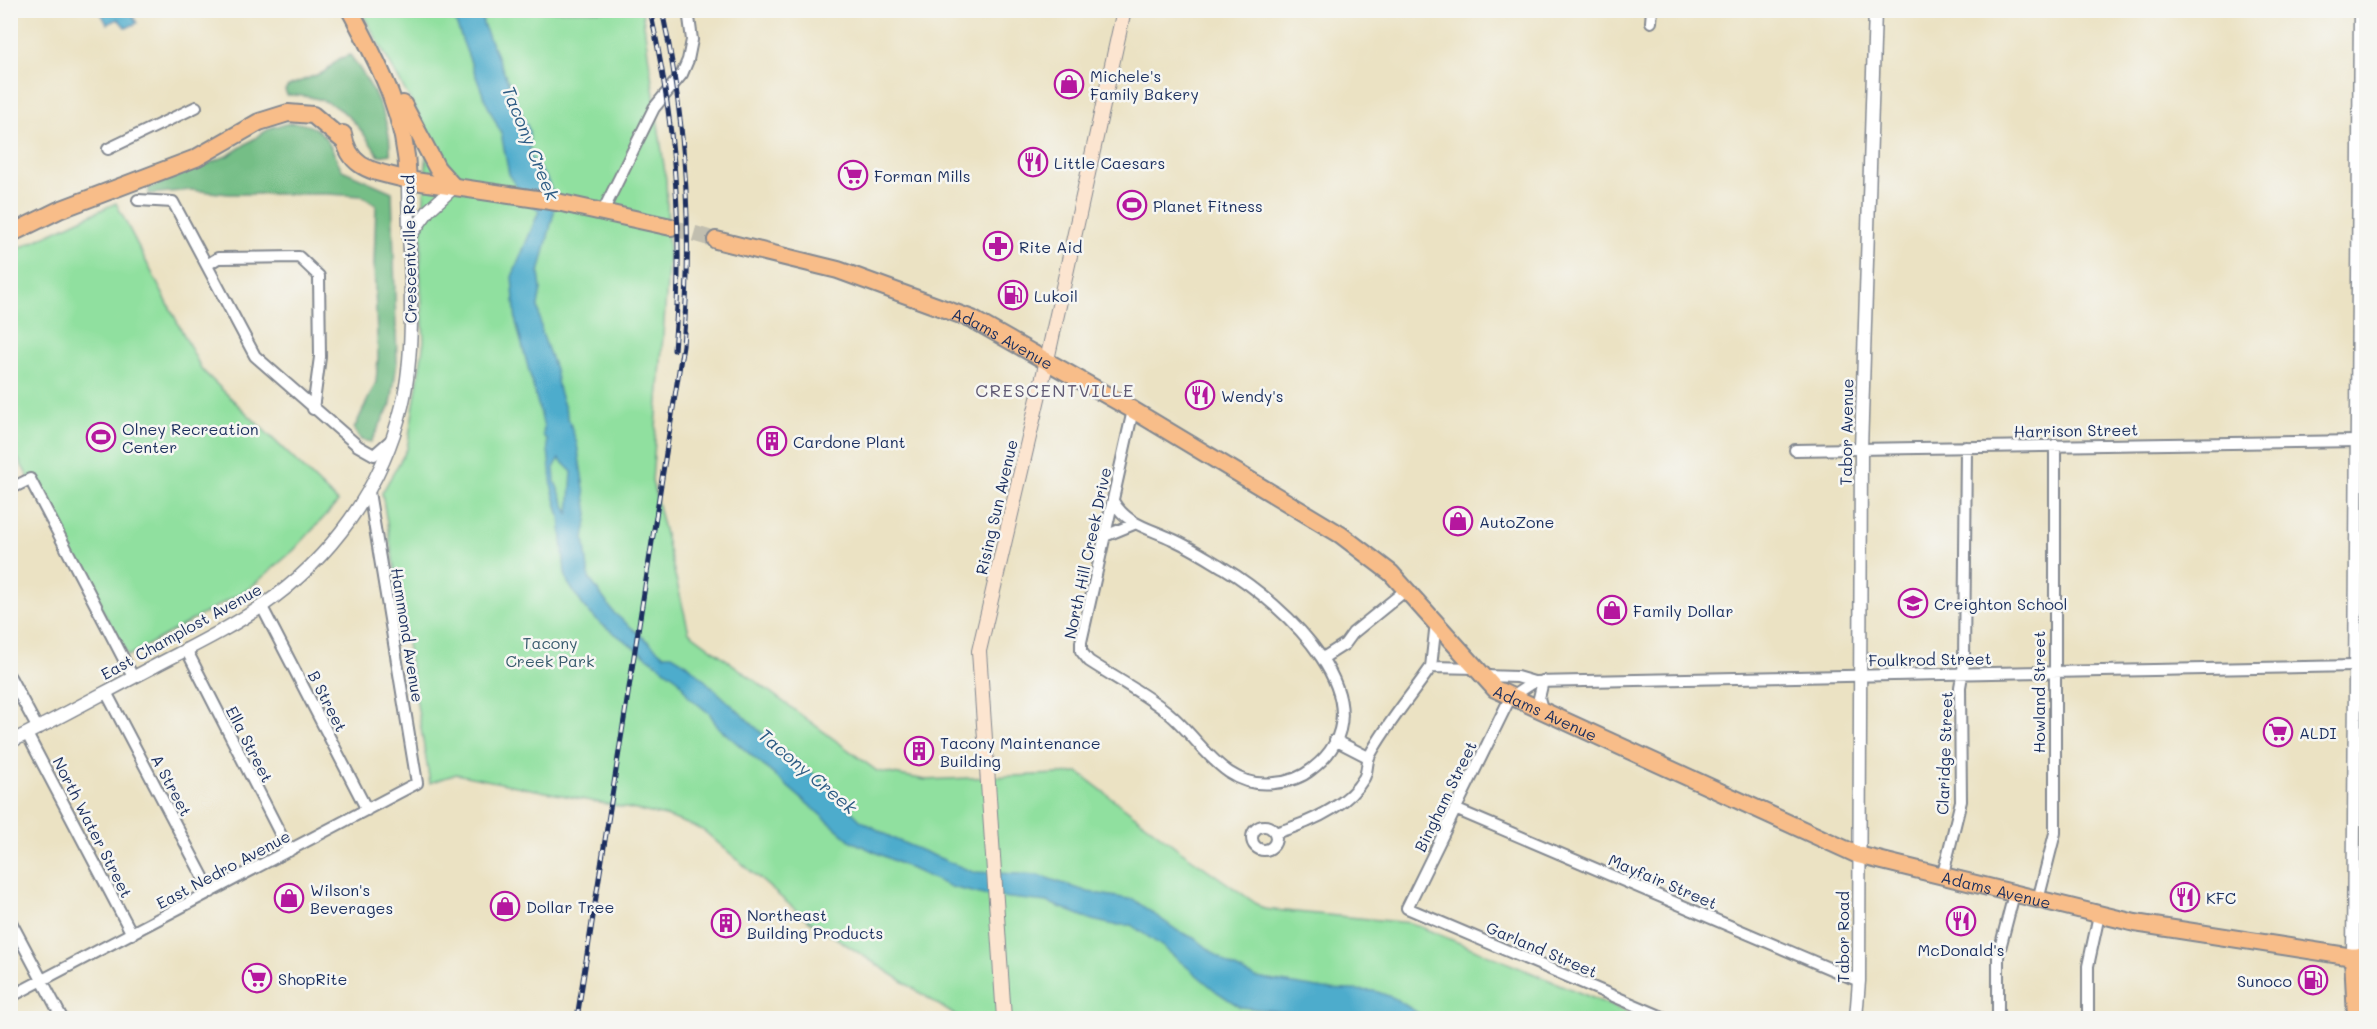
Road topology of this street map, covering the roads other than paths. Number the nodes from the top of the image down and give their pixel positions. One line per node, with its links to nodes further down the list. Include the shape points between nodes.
1 (350, 10): 6 (main road, Crescentville Road)
2 (688, 10): 12 (street, via 692,40 688,60 682,74 654,108)
3 (1124, 10): 19 (main road, Rising Sun Avenue)
4 (1875, 10): 26 (street, Tabor Avenue)
5 (2360, 10): 23 (street, via 2355,323)
6 (362, 33): 9 (main road, Crescentville Road, via 400,118); 10 (main road, via 437,168)
7 (196, 107): 8 (street)
8 (108, 150)
9 (408, 180): 10 (main road); 11 (main road, via 369,171 357,161 336,120 310,106 282,107 196,158); 16 (street, Crescentville Road)
10 (454, 187): 12 (main road); 16 (street, via 429,210)
11 (131, 190): 13 (main road, via 111,182); 15 (main road, via 113,190); 18 (street, via 173,202)
12 (603, 211): 14 (main road)
13 (10, 221)
14 (671, 226)
15 (10, 234)
16 (409, 237): 22 (street, Crescentville Road, via 407,376)
17 (716, 240): 19 (main road, Adams Avenue, via 838,270 885,286 972,319)
18 (207, 265): 20 (street, via 255,356); 20 (street, via 218,258 299,257 319,276 320,357)
19 (1047, 360): 21 (main road, Adams Avenue); 76 (main road, Rising Sun Avenue, via 979,651)
20 (313, 409): 22 (street, via 374,455)
21 (1133, 410): 30 (street, North Hill Creek Drive); 33 (main road, Adams Avenue, via 1341,535 1375,559)
22 (392, 440): 29 (street, Crescentville Road)
23 (2358, 441): 24 (street, Harrison Street); 38 (street)
24 (2055, 445): 25 (street, Harrison Street); 41 (street, Howland Street)
25 (1966, 447): 26 (street, Harrison Street); 43 (street, Claridge Street)
26 (1861, 449): 27 (street, Harrison Street); 42 (street, Tabor Avenue)
27 (1795, 450)
28 (10, 489): 45 (street, via 30,479)
29 (369, 492): 34 (street, East Champlost Avenue, via 324,552); 54 (street, Hammond Avenue)
30 (1113, 501): 31 (street); 32 (street, North Hill Creek Drive)
31 (1134, 524): 32 (street); 37 (street, via 1226,569 1275,609)
32 (1105, 536): 51 (street, North Hill Creek Drive, via 1081,642 1089,662 1167,712 1223,770 1239,779 1267,784 1295,779 1323,759)
33 (1406, 590): 35 (main road, Adams Avenue); 37 (street, via 1345,644)
34 (262, 607): 36 (street, East Champlost Avenue); 56 (street, B Street)
35 (1436, 622): 39 (street); 40 (main road, Adams Avenue)
36 (186, 649): 45 (street, East Champlost Avenue); 58 (street, Ella Street)
37 (1323, 658): 51 (street, via 1341,700 1341,723)
38 (2355, 666): 41 (street, Foulkrod Street); 68 (street)
39 (1431, 667): 40 (street, Foulkrod Street); 53 (street)
40 (1480, 672): 46 (street, Foulkrod Street); 48 (main road, Adams Avenue, via 1495,689)
41 (2053, 673): 43 (street, Foulkrod Street); 63 (street, Howland Street, via 2055,833)
42 (1860, 675): 43 (street, Foulkrod Street); 46 (street, Foulkrod Street); 59 (street, Tabor Avenue)
43 (1962, 675): 60 (street, Claridge Street, via 1961,801)
44 (10, 677): 50 (street, North Water Street)
45 (133, 677): 47 (street, East Champlost Avenue)
46 (1539, 681): 48 (street); 49 (street)
47 (106, 692): 50 (street, East Champlost Avenue); 61 (street, A Street)
48 (1510, 698): 49 (main road, Adams Avenue); 55 (street, Bingham Street)
49 (1543, 712): 59 (main road, Adams Avenue)
50 (32, 731): 52 (street, East Champlost Avenue); 67 (street, North Water Street)
51 (1335, 740): 53 (street)
52 (10, 742)
53 (1368, 757): 57 (street, via 1366,776 1342,801 1299,826)
54 (417, 783): 56 (street, East Nedro Avenue)
55 (1455, 808): 64 (street, Bingham Street); 71 (street, Mayfair Street)
56 (367, 810): 58 (street, East Nedro Avenue)
57 (1275, 833)
58 (289, 851): 61 (street, East Nedro Avenue)
59 (1858, 855): 60 (main road, Adams Avenue); 71 (street, Tabor Road)
60 (1942, 878): 62 (main road, Adams Avenue)
61 (211, 892): 67 (street, East Nedro Avenue)
62 (2014, 894): 63 (main road, Adams Avenue); 79 (street, via 1998,956)
63 (2038, 900): 65 (main road, Adams Avenue)
64 (1407, 908): 77 (street, Garland Street)
65 (2099, 915): 68 (main road, Adams Avenue, via 2156,927); 80 (street, via 2088,966)
66 (10, 920): 70 (street)
67 (132, 934): 70 (street, East Nedro Avenue)
68 (2360, 956): 72 (main road)
69 (2367, 974): 72 (main road)
70 (42, 981): 73 (street, East Nedro Avenue); 75 (street)
71 (1859, 981): 78 (street, Tabor Road)
72 (2353, 986): 74 (main road)
73 (10, 998)
74 (2354, 1016)
75 (62, 1018)
76 (1004, 1018)
77 (1665, 1018)
78 (1856, 1018)
79 (1998, 1018)
80 (2088, 1018)

